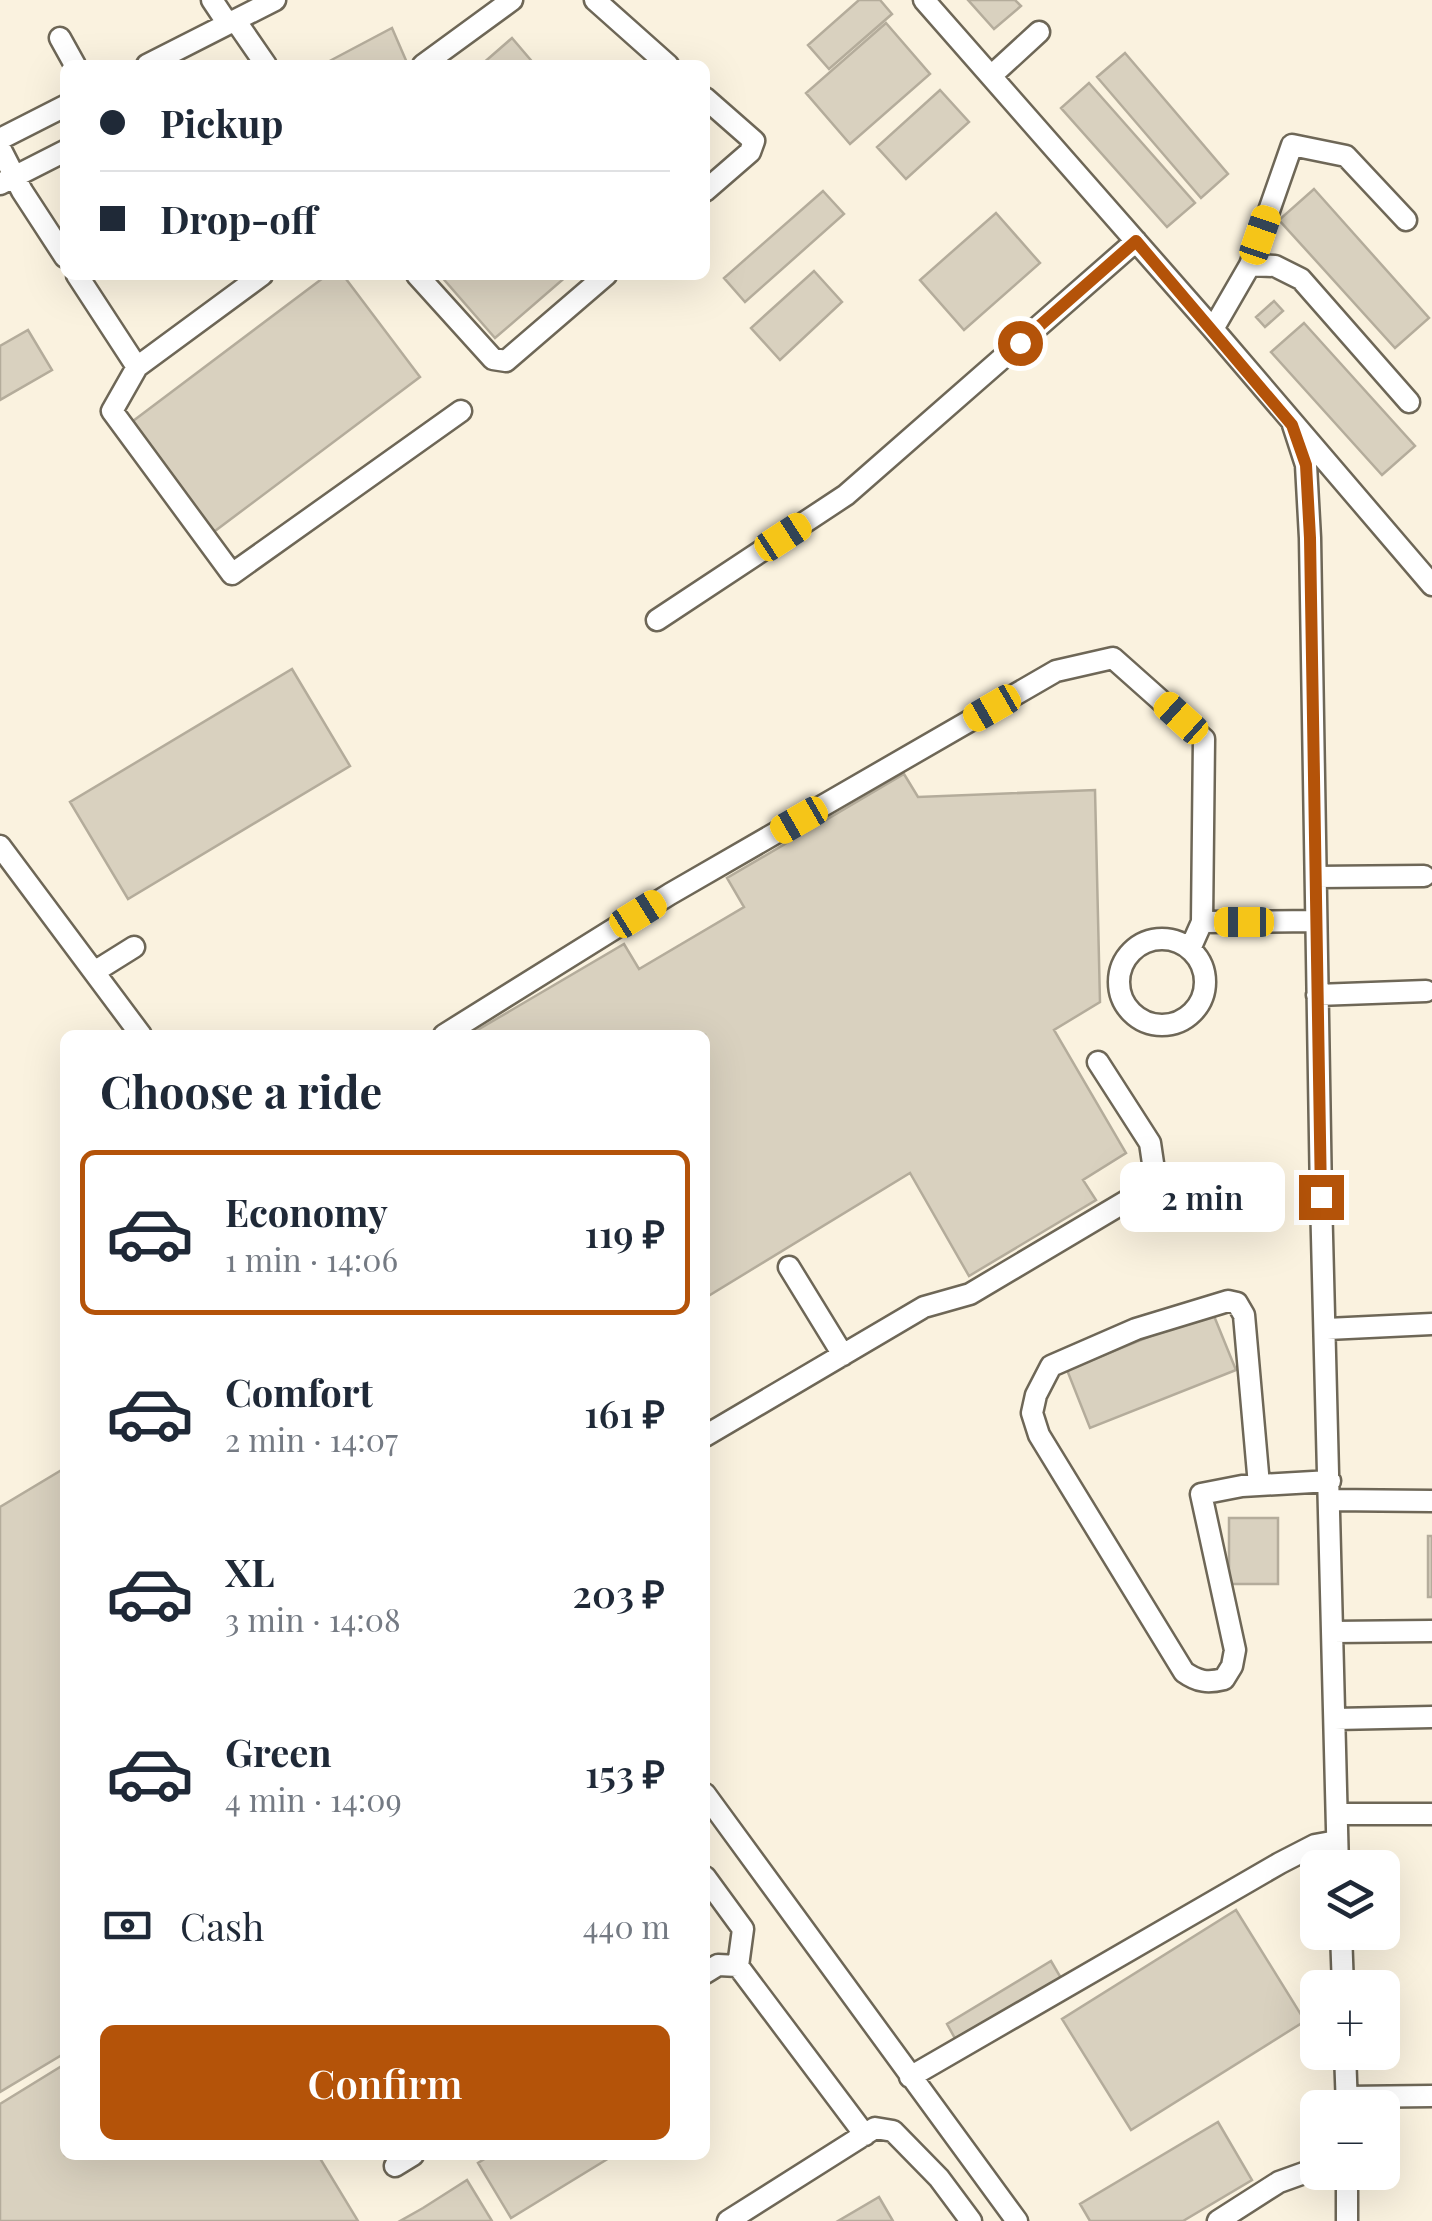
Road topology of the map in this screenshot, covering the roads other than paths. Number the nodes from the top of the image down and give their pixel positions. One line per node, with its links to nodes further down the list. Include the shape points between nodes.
1 (212, 0): 6 (street)
2 (275, 0): 6 (street)
3 (512, 0): 12 (street)
4 (595, 0): 13 (street)
5 (924, 0): 14 (street)
6 (232, 22): 10 (street); 11 (street)
7 (1039, 32): 14 (street)
8 (60, 38): 9 (street)
9 (72, 60)
10 (157, 60)
11 (262, 60)
12 (430, 60)
13 (662, 60)
14 (991, 76): 23 (street)
15 (710, 102): 21 (street, via 754,141)
16 (60, 109): 17 (street)
17 (0, 139)
18 (0, 148): 20 (street)
19 (60, 153): 20 (street)
20 (7, 180): 24 (street)
21 (710, 187)
22 (1406, 220): 25 (street, via 1346,156 1292,145)
23 (1136, 241): 30 (street); 36 (street, via 846,495)
24 (60, 250)
25 (1250, 265): 30 (street); 32 (street, via 1275,266 1301,279)
26 (80, 280): 31 (street)
27 (255, 280): 31 (street)
28 (422, 280): 29 (street, via 492,358 506,361)
29 (600, 280)
30 (1214, 328): 34 (street)
31 (137, 368): 33 (street, via 112,411 232,574)
32 (1408, 402)
33 (461, 411)
34 (1292, 425): 35 (street); 39 (street, via 1308,493)
35 (1432, 585)
36 (657, 620)
37 (0, 846): 44 (street)
38 (1424, 876): 39 (street)
39 (1317, 877): 40 (street)
40 (1316, 921): 41 (street); 46 (street)
41 (1202, 922): 43 (street); 48 (street, via 1204,739 1113,658 1056,671 670,894)
42 (134, 947): 44 (street)
43 (1190, 949): 43 (street, via 1200,960 1205,988 1192,1013 1166,1025 1128,1009 1121,969 1138,946 1164,939)
44 (94, 972): 47 (street)
45 (1426, 991): 46 (street)
46 (1317, 995): 52 (street)
47 (138, 1030)
48 (452, 1030)
49 (1098, 1062): 53 (street, via 1150,1143 1154,1170 1146,1190 970,1294 924,1307)
50 (789, 1267): 53 (street)
51 (1432, 1324): 52 (street)
52 (1327, 1330): 56 (street)
53 (844, 1355): 54 (street)
54 (710, 1433)
55 (1258, 1485): 55 (street, via 1201,1494 1234,1650 1224,1679 1194,1680 1039,1434 1032,1413 1036,1395 1051,1366 1136,1330 1238,1303); 56 (street)
56 (1330, 1490): 57 (street); 59 (street)
57 (1432, 1502)
58 (1432, 1631): 59 (street)
59 (1333, 1632): 61 (street)
60 (1432, 1717): 61 (street)
61 (1335, 1718): 63 (street)
62 (710, 1801): 70 (street)
63 (1337, 1814): 64 (street); 65 (street)
64 (1432, 1814)
65 (1337, 1840): 66 (street); 70 (street, via 1280,1863)
66 (1337, 1850)
67 (710, 1883): 68 (street, via 743,1928)
68 (738, 1966): 69 (street); 73 (street)
69 (710, 1970)
70 (910, 2076): 78 (street)
71 (1432, 2096): 72 (street)
72 (1400, 2098)
73 (864, 2134): 76 (street); 77 (street, via 893,2131)
74 (1300, 2174): 79 (street)
75 (1347, 2190): 80 (street)
76 (728, 2221)
77 (971, 2221)
78 (1017, 2221)
79 (1218, 2221)
80 (1347, 2221)

